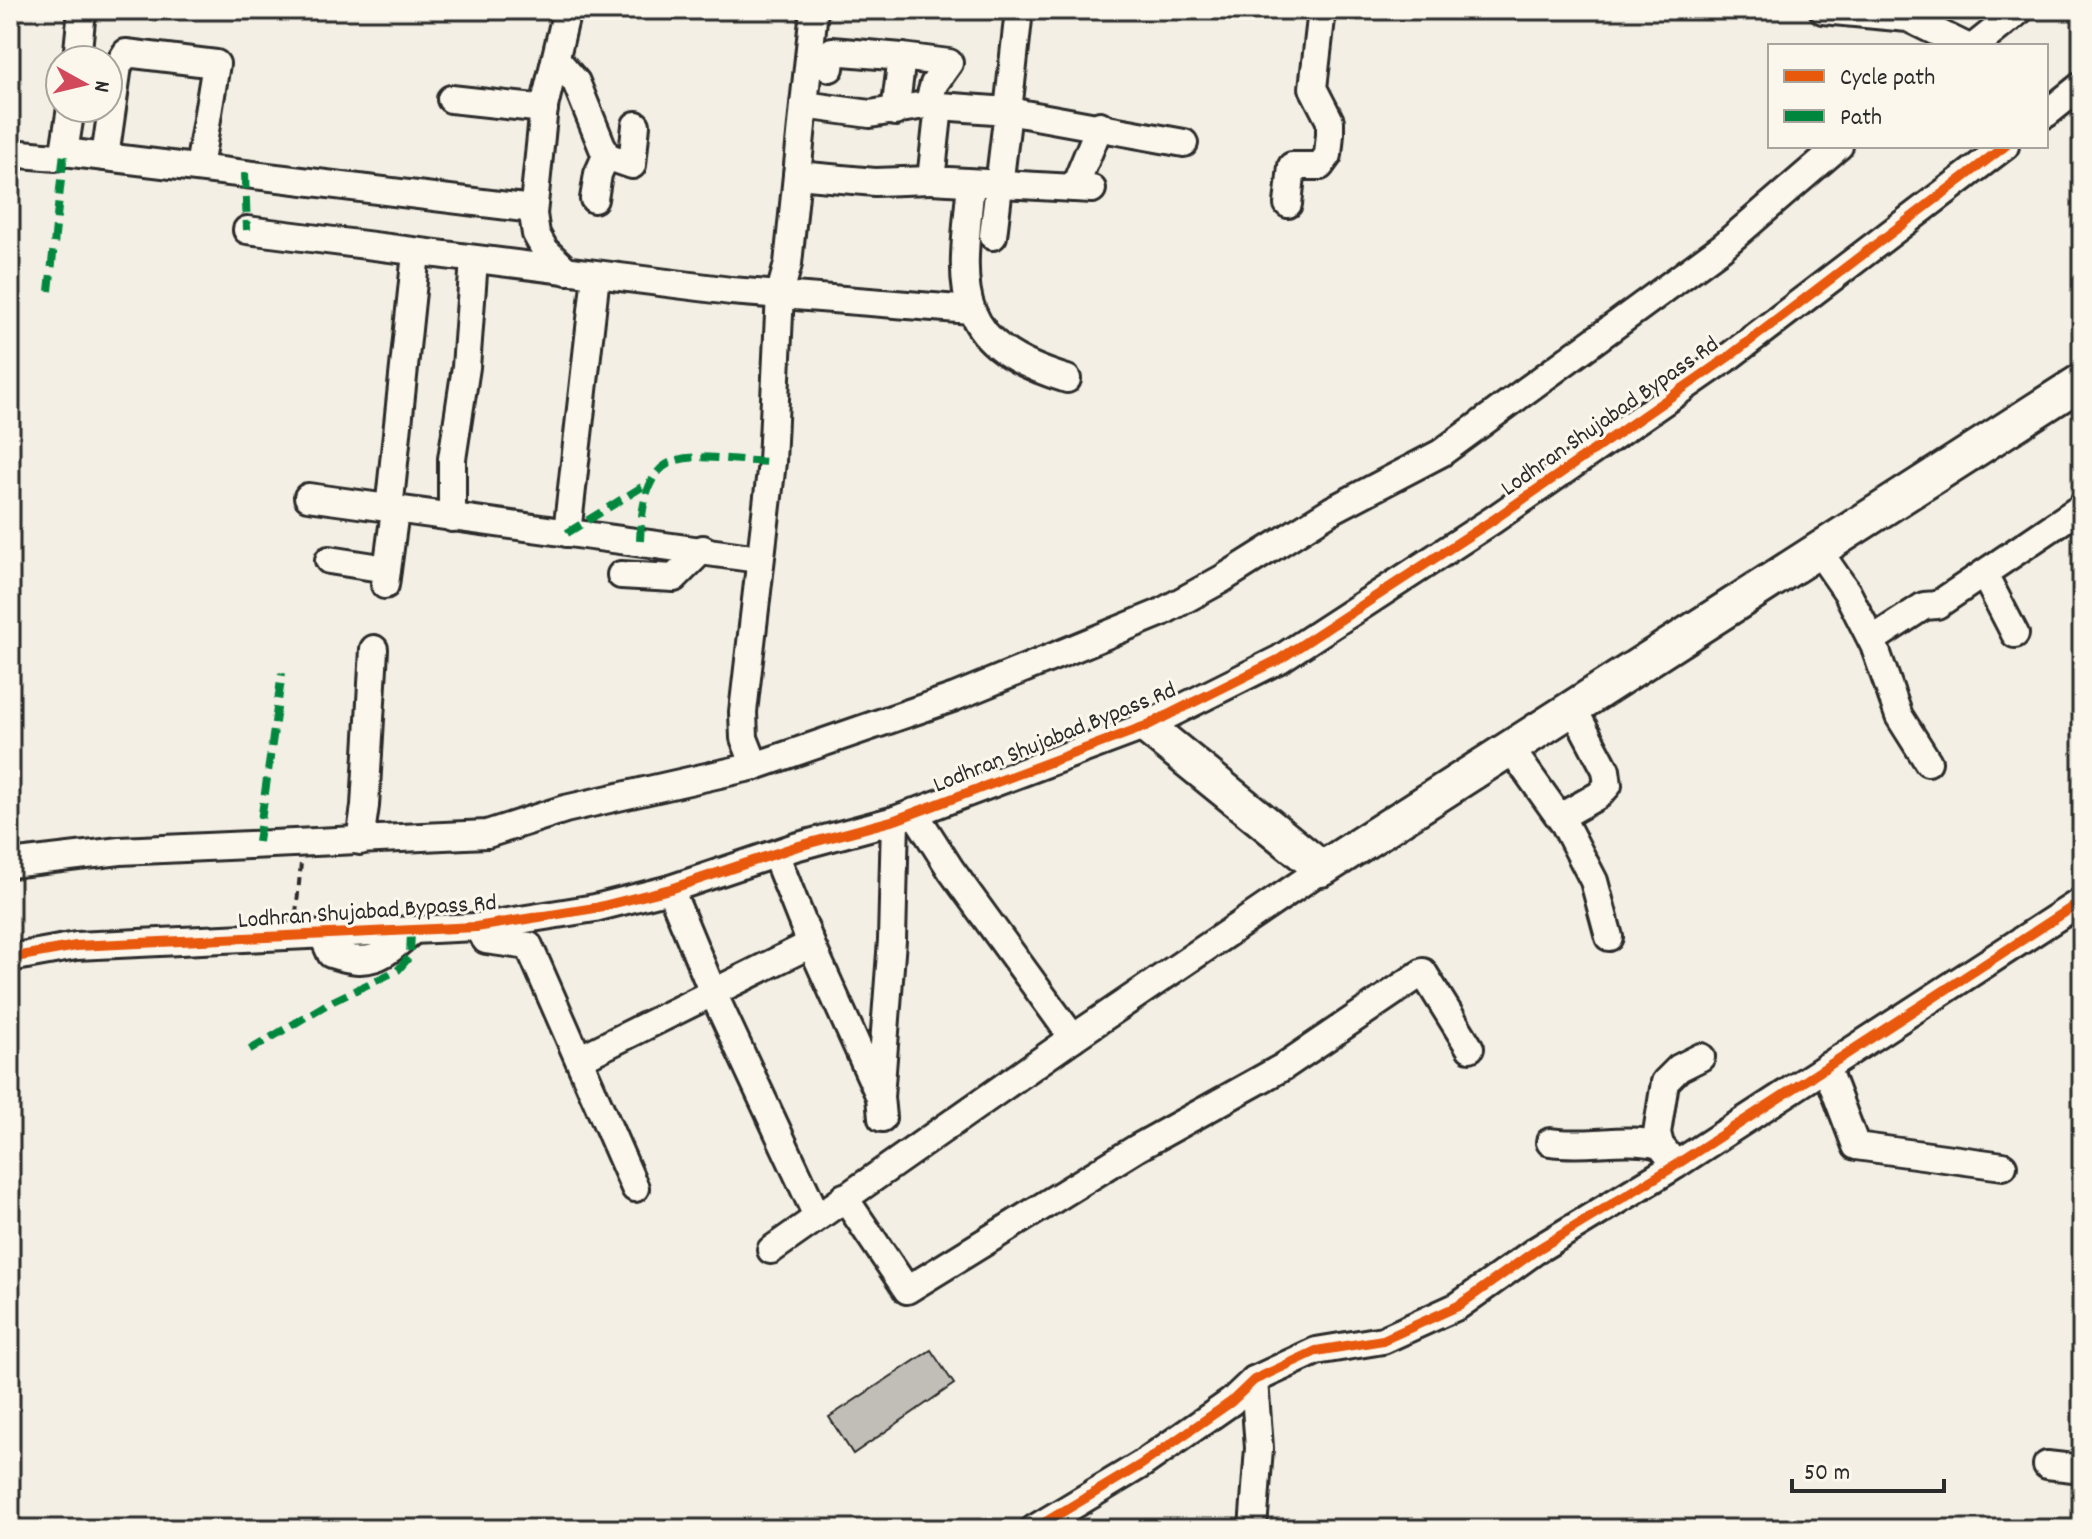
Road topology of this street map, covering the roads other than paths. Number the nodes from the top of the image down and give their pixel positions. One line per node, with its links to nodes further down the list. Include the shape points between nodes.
1 (82, 10): 8 (street)
2 (567, 10): 12 (street)
3 (814, 10): 16 (street)
4 (1019, 10): 19 (street)
5 (1322, 10): 37 (street, via 1313,88 1330,121 1328,155 1320,166 1292,166)
6 (1823, 10): 9 (street, via 1908,18)
7 (2020, 10): 10 (street)
8 (79, 44)
9 (1961, 44)
10 (1978, 44)
11 (902, 57): 13 (street, via 832,51); 17 (street, via 949,63 934,84); 20 (street)
12 (557, 60): 18 (street); 30 (street, via 576,82)
13 (830, 68)
14 (2082, 85): 21 (street)
15 (451, 99): 18 (street)
16 (804, 105): 20 (street); 33 (street)
17 (934, 105): 19 (street); 20 (street); 34 (street)
18 (544, 109): 38 (street)
19 (1008, 111): 24 (street); 35 (street)
20 (895, 112)
21 (2048, 112)
22 (68, 124): 28 (street)
23 (636, 125): 30 (street, via 632,165)
24 (1100, 125): 25 (street, via 1108,132); 35 (street, via 1083,188)
25 (1184, 143)
26 (1837, 148): 67 (street, via 1722,247 1441,453 1332,510 1222,579 1160,613 955,697)
27 (2002, 148): 64 (street, Lodhran Shujabad Bypass Rd, via 1731,355 1493,520 1280,659)
28 (64, 152): 29 (street, via 56,157); 31 (street)
29 (10, 153)
30 (606, 156): 36 (street)
31 (105, 157): 32 (street); 32 (street, via 118,66 126,53 216,64)
32 (199, 168): 38 (street)
33 (797, 175): 34 (street, via 875,182); 45 (street)
34 (931, 180): 35 (street)
35 (984, 184): 40 (street); 46 (street, via 964,294)
36 (594, 199)
37 (1288, 204)
38 (533, 209): 43 (street, via 536,234)
39 (247, 230): 41 (street)
40 (993, 236)
41 (416, 253): 42 (street); 51 (street)
42 (474, 260): 43 (street); 52 (street, via 452,459)
43 (567, 271): 44 (street)
44 (596, 275): 45 (street); 53 (street)
45 (780, 293): 46 (street); 56 (street, via 772,462)
46 (971, 310): 47 (street, via 979,330 1002,348 1036,370)
47 (1067, 379)
48 (2082, 381): 55 (main road)
49 (308, 497): 51 (street)
50 (2082, 507): 58 (street)
51 (392, 511): 52 (street); 57 (street, via 386,577)
52 (452, 518): 53 (street)
53 (567, 533): 54 (street)
54 (703, 549): 56 (street); 59 (street, via 674,578)
55 (1818, 550): 61 (street); 63 (main road)
56 (759, 559): 67 (street, via 743,712 744,738)
57 (329, 560)
58 (1984, 574): 60 (street); 61 (street)
59 (621, 575)
60 (2015, 634)
61 (1872, 640): 66 (street, via 1899,716)
62 (374, 649): 70 (street)
63 (1573, 708): 65 (main road); 69 (street, via 1606,770 1608,785)
64 (1146, 726): 68 (street, Lodhran Shujabad Bypass Rd); 73 (main road)
65 (1510, 748): 69 (street); 73 (main road)
66 (1928, 762)
67 (755, 766): 70 (street, via 565,809 487,834)
68 (904, 816): 71 (street, Lodhran Shujabad Bypass Rd); 78 (street, via 881,1108); 81 (street, via 951,870)
69 (1560, 817): 77 (street, via 1594,881)
70 (360, 841): 72 (street, via 120,851)
71 (776, 856): 74 (street, Lodhran Shujabad Bypass Rd); 78 (street)
72 (10, 864)
73 (1322, 869): 81 (street)
74 (670, 889): 76 (street, Lodhran Shujabad Bypass Rd, via 595,908); 80 (street)
75 (2082, 901): 85 (street)
76 (476, 927): 79 (street, Lodhran Shujabad Bypass Rd, via 76,946); 84 (street, via 486,940 529,946)
77 (1609, 937)
78 (811, 944): 80 (street)
79 (10, 958)
80 (714, 995): 84 (street); 91 (street)
81 (1073, 1038): 90 (street)
82 (1470, 1048): 90 (street, via 1423,972 1283,1067 1137,1148 907,1290)
83 (1701, 1057): 87 (street, via 1665,1082 1657,1133)
84 (579, 1059): 89 (street)
85 (1826, 1067): 87 (street); 88 (street, via 1856,1146)
86 (1550, 1142): 87 (street, via 1579,1146 1633,1139)
87 (1668, 1155): 93 (street, via 1458,1306 1383,1340 1316,1351)
88 (2003, 1166)
89 (635, 1188)
90 (844, 1197): 91 (street)
91 (817, 1216): 92 (street)
92 (771, 1250)
93 (1254, 1380): 96 (street, via 1142,1464); 97 (street, via 1259,1448)
94 (2047, 1465): 95 (street)
95 (2082, 1469)
96 (1034, 1529)
97 (1253, 1529)

